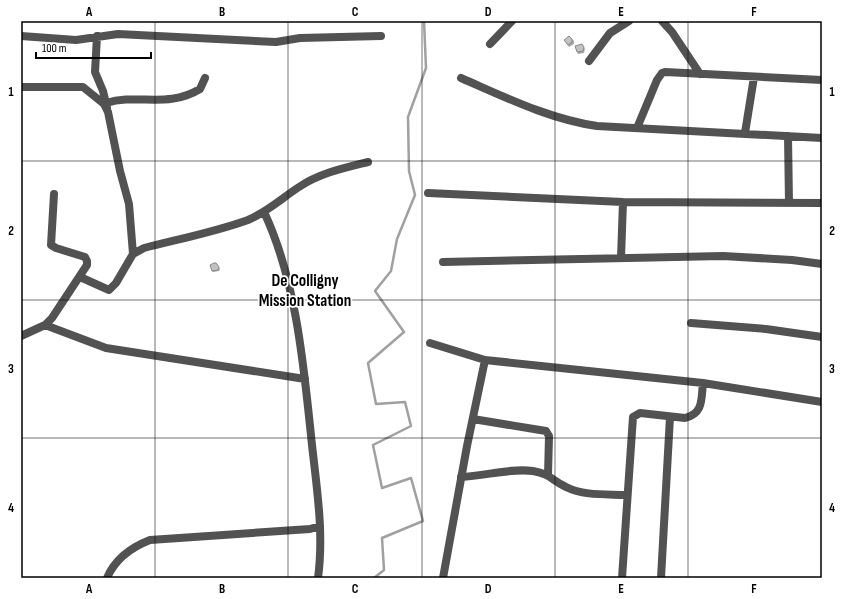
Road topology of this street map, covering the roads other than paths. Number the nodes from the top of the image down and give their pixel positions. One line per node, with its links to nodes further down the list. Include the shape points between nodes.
1 (512, 21): 7 (street)
2 (629, 21): 8 (street, via 610,33)
3 (662, 21): 9 (street)
4 (21, 36): 5 (street, via 76,40)
5 (97, 36): 6 (street, via 118,34 276,42 300,38); 15 (street, via 95,72)
6 (382, 36)
7 (490, 44)
8 (590, 61)
9 (700, 74): 10 (street); 16 (street, via 662,73)
10 (754, 77): 13 (street); 17 (street)
11 (205, 78): 15 (street, via 200,89 179,98 164,101 121,100)
12 (461, 78): 16 (street, via 540,112 568,121 597,126)
13 (822, 80)
14 (21, 87): 15 (street, via 83,87)
15 (106, 106): 27 (street, via 129,204)
16 (637, 128): 17 (street)
17 (745, 133): 18 (street)
18 (788, 136): 19 (street); 24 (street)
19 (822, 138)
20 (368, 162): 26 (street, via 315,178)
21 (428, 193): 23 (street)
22 (54, 194): 31 (street, via 51,245 87,259 87,265)
23 (623, 202): 24 (street); 28 (street)
24 (789, 203): 25 (street)
25 (822, 203)
26 (264, 212): 27 (street, via 248,220 144,248); 38 (street, via 272,230 290,294)
27 (133, 254): 31 (street, via 109,290)
28 (621, 258): 29 (street); 30 (street, via 723,256)
29 (443, 262)
30 (822, 264)
31 (80, 277): 33 (street)
32 (691, 323): 35 (street, via 766,329)
33 (45, 325): 34 (street); 38 (street, via 106,348)
34 (21, 336)
35 (822, 337)
36 (430, 343): 37 (street)
37 (486, 360): 39 (street); 42 (street)
38 (305, 379): 46 (street)
39 (703, 383): 40 (street); 41 (street, via 700,407 696,413 685,418)
40 (822, 402)
41 (670, 416): 45 (street, via 640,413 633,417); 51 (street)
42 (473, 419): 43 (street, via 546,430 549,436); 44 (street)
43 (548, 475): 44 (street, via 516,470); 45 (street, via 570,489)
44 (461, 477): 49 (street)
45 (626, 495): 50 (street)
46 (320, 526): 47 (street, via 310,530 150,540 127,552 111,567); 48 (street, via 321,554)
47 (107, 578)
48 (318, 578)
49 (443, 578)
50 (622, 578)
51 (661, 578)

